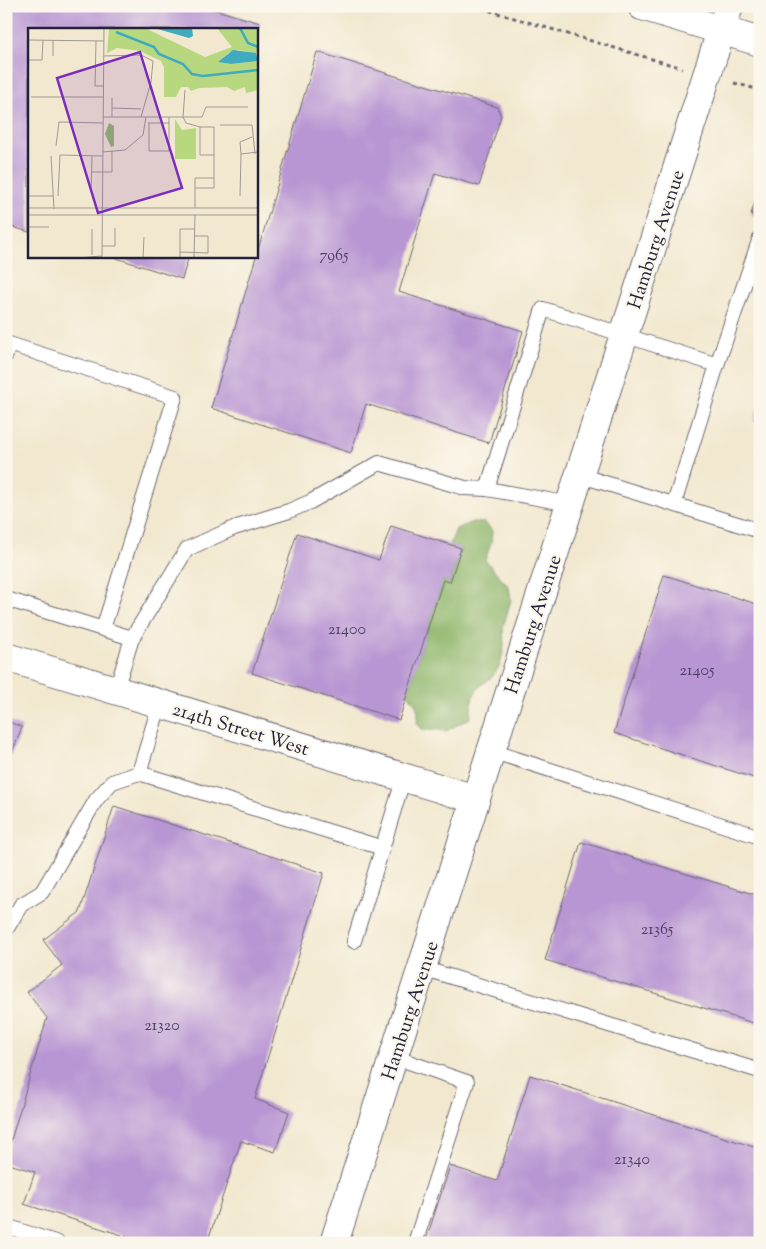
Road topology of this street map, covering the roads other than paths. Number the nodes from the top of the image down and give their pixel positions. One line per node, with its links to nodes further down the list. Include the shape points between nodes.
1 (642, 6): 2 (street)
2 (725, 18): 3 (street); 5 (street, Hamburg Avenue)
3 (760, 42)
4 (760, 238): 7 (lane)
5 (624, 335): 7 (lane); 8 (street, Hamburg Avenue); 9 (lane, via 543,309)
6 (6, 355): 14 (lane, via 9,344 175,397)
7 (717, 365): 11 (lane)
8 (579, 475): 10 (street, Hamburg Avenue); 11 (lane)
9 (487, 489): 10 (lane); 15 (lane, via 465,488 379,462 310,502 234,528 187,549)
10 (570, 504): 19 (street, Hamburg Avenue)
11 (674, 504): 12 (lane)
12 (760, 531)
13 (6, 599): 14 (lane)
14 (103, 629): 15 (lane)
15 (132, 638): 17 (lane)
16 (6, 656): 17 (street, 214th Street West)
17 (116, 690): 18 (street, 214th Street West)
18 (160, 703): 20 (lane); 21 (street, 214th Street West)
19 (491, 751): 22 (street, Hamburg Avenue); 23 (lane)
20 (139, 773): 24 (lane); 25 (lane, via 112,782 96,800 42,892 21,904)
21 (404, 777): 22 (street, 214th Street West); 24 (lane)
22 (475, 799): 27 (street, Hamburg Avenue)
23 (760, 837)
24 (383, 848): 26 (lane)
25 (6, 930)
26 (354, 941)
27 (422, 968): 28 (street, Hamburg Avenue); 29 (lane)
28 (394, 1057): 32 (street, Hamburg Avenue); 33 (lane, via 467,1082)
29 (760, 1071)
30 (6, 1226): 31 (lane)
31 (58, 1243)
32 (334, 1243)
33 (415, 1243)

